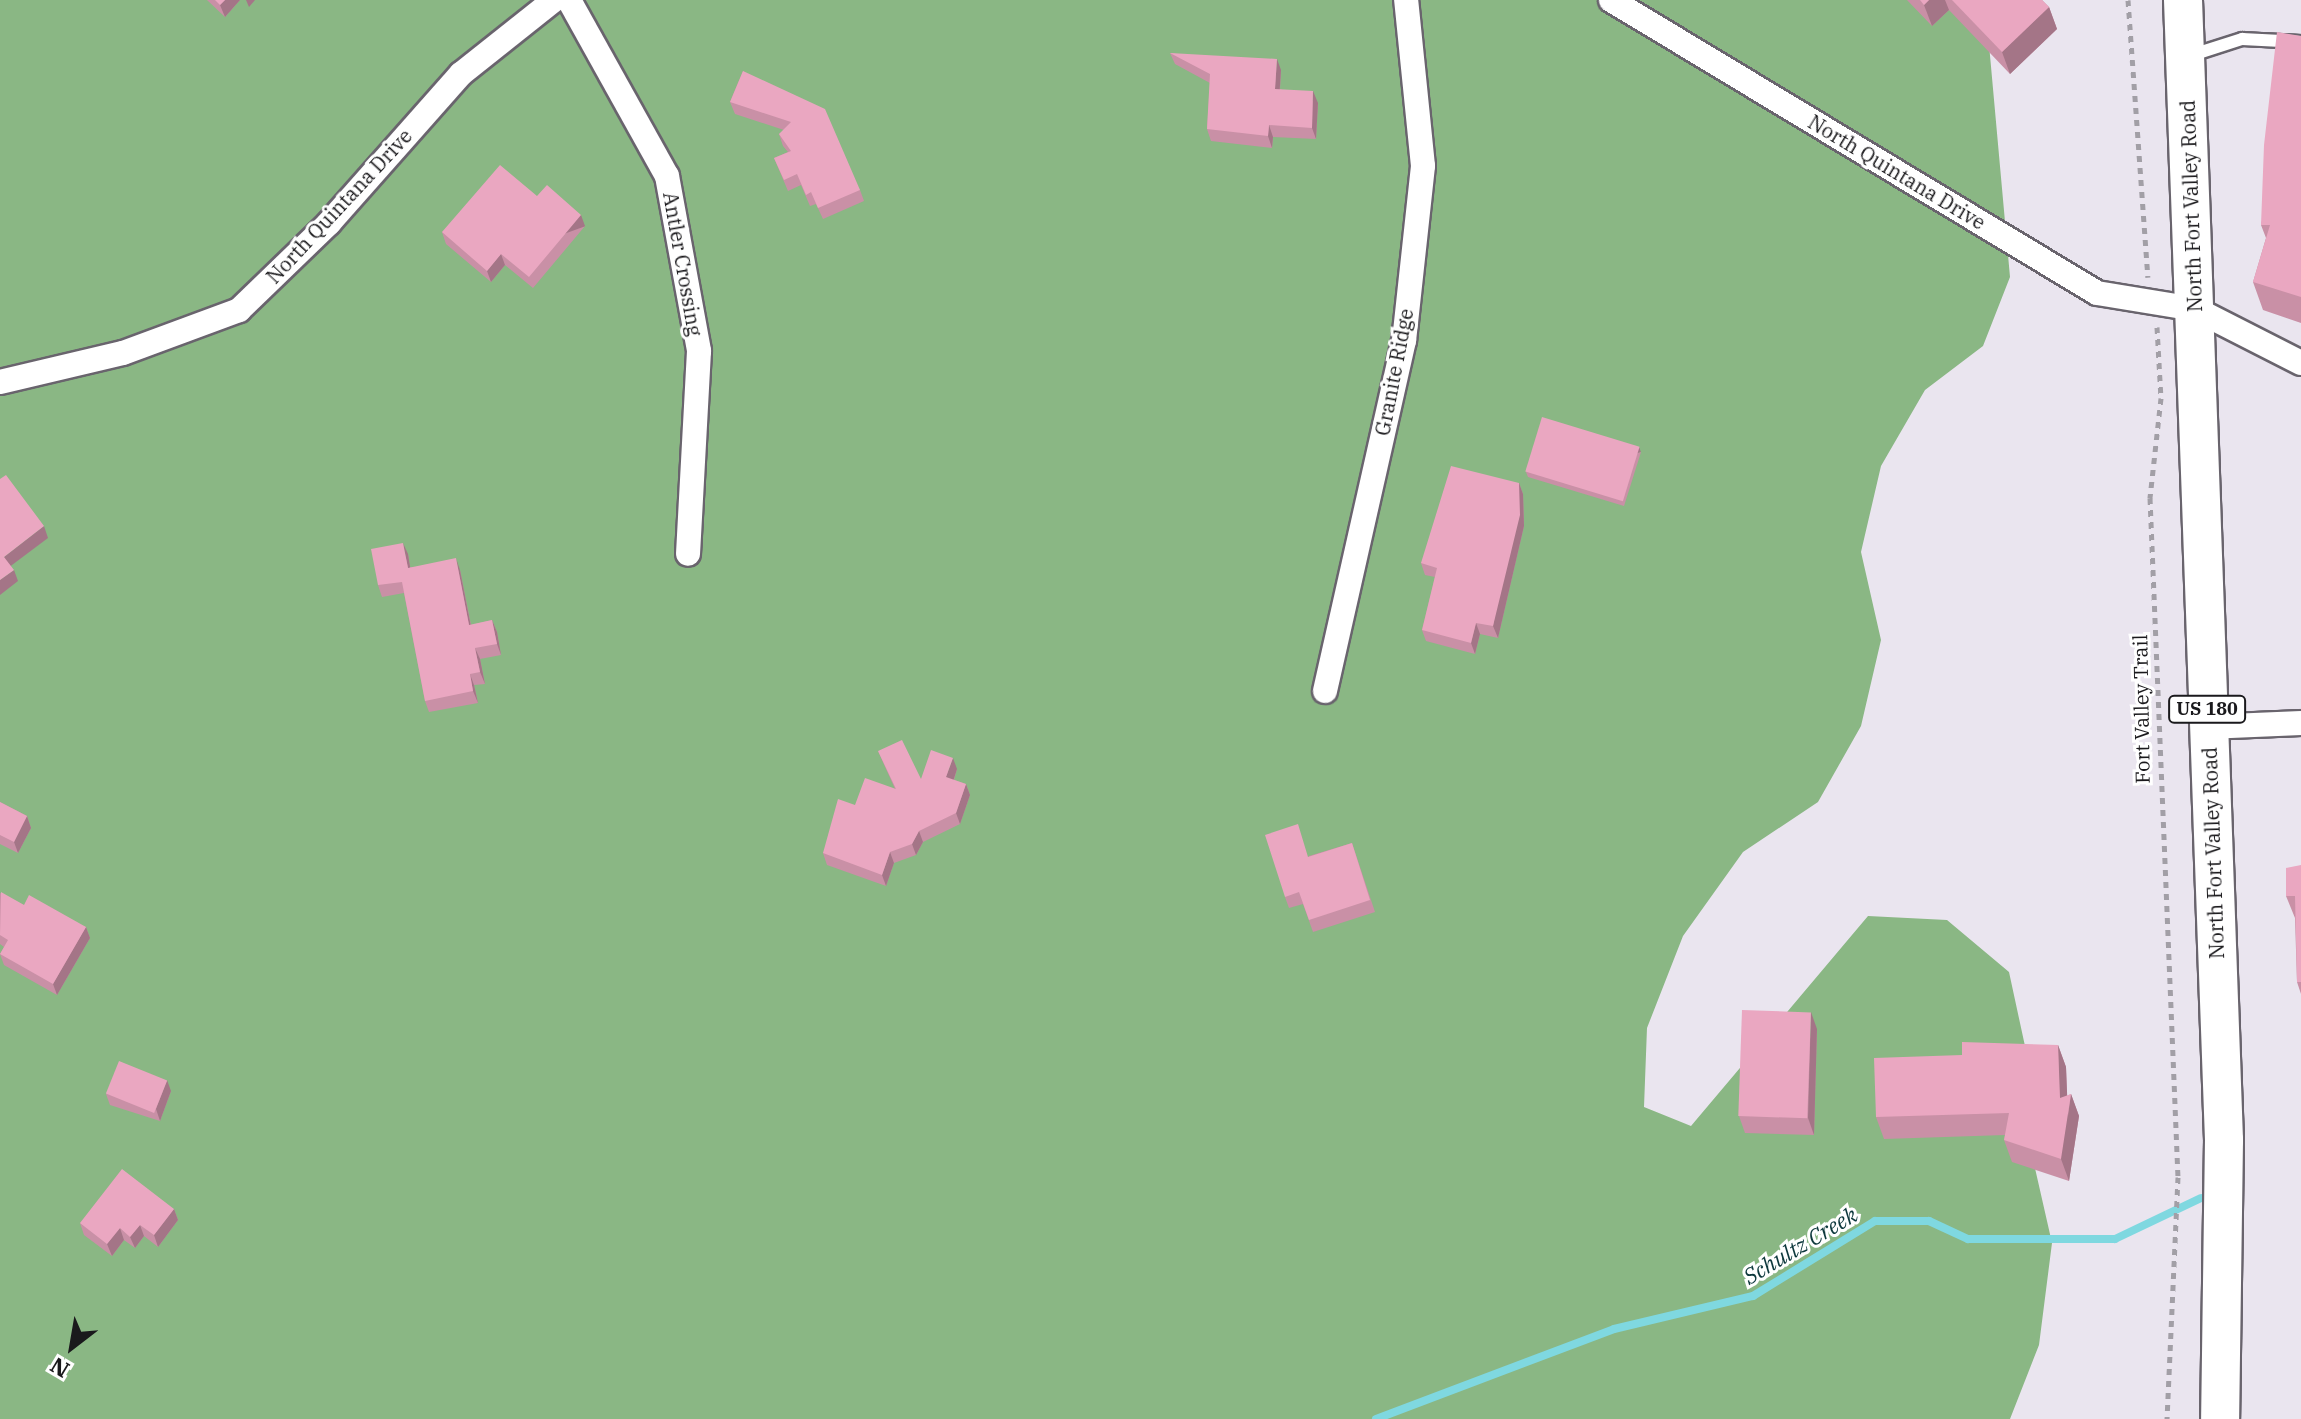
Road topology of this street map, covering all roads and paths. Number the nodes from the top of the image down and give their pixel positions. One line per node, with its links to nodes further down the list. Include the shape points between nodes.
1 (554, 0): 12 (street, North Quintana Drive, via 461,74 329,223 239,310 123,353)
2 (569, 0): 13 (street, Antler Crossing, via 667,176 699,351)
3 (1406, 0): 14 (street, Granite Ridge, via 1423,166 1404,341)
4 (1611, 0): 9 (street, North Quintana Drive, via 2097,293)
5 (2128, 0): 9 (path, Fort Valley Trail)
6 (2183, 0): 8 (main road, North Fort Valley Road / US 180)
7 (2301, 42): 8 (lane, via 2242,39)
8 (2186, 57): 10 (main road, North Fort Valley Road / US 180)
9 (2153, 298): 10 (street, North Quintana Drive); 17 (path, Fort Valley Trail, via 2161,398 2150,498 2178,1177)
10 (2195, 309): 11 (street, North Quintana Drive); 16 (main road, North Fort Valley Road / US 180)
11 (2301, 363)
12 (0, 382)
13 (688, 554)
14 (1325, 691)
15 (2301, 723): 16 (street)
16 (2207, 727): 18 (main road, North Fort Valley Road / US 180, via 2224,1140)
17 (2167, 1419)
18 (2220, 1419)

